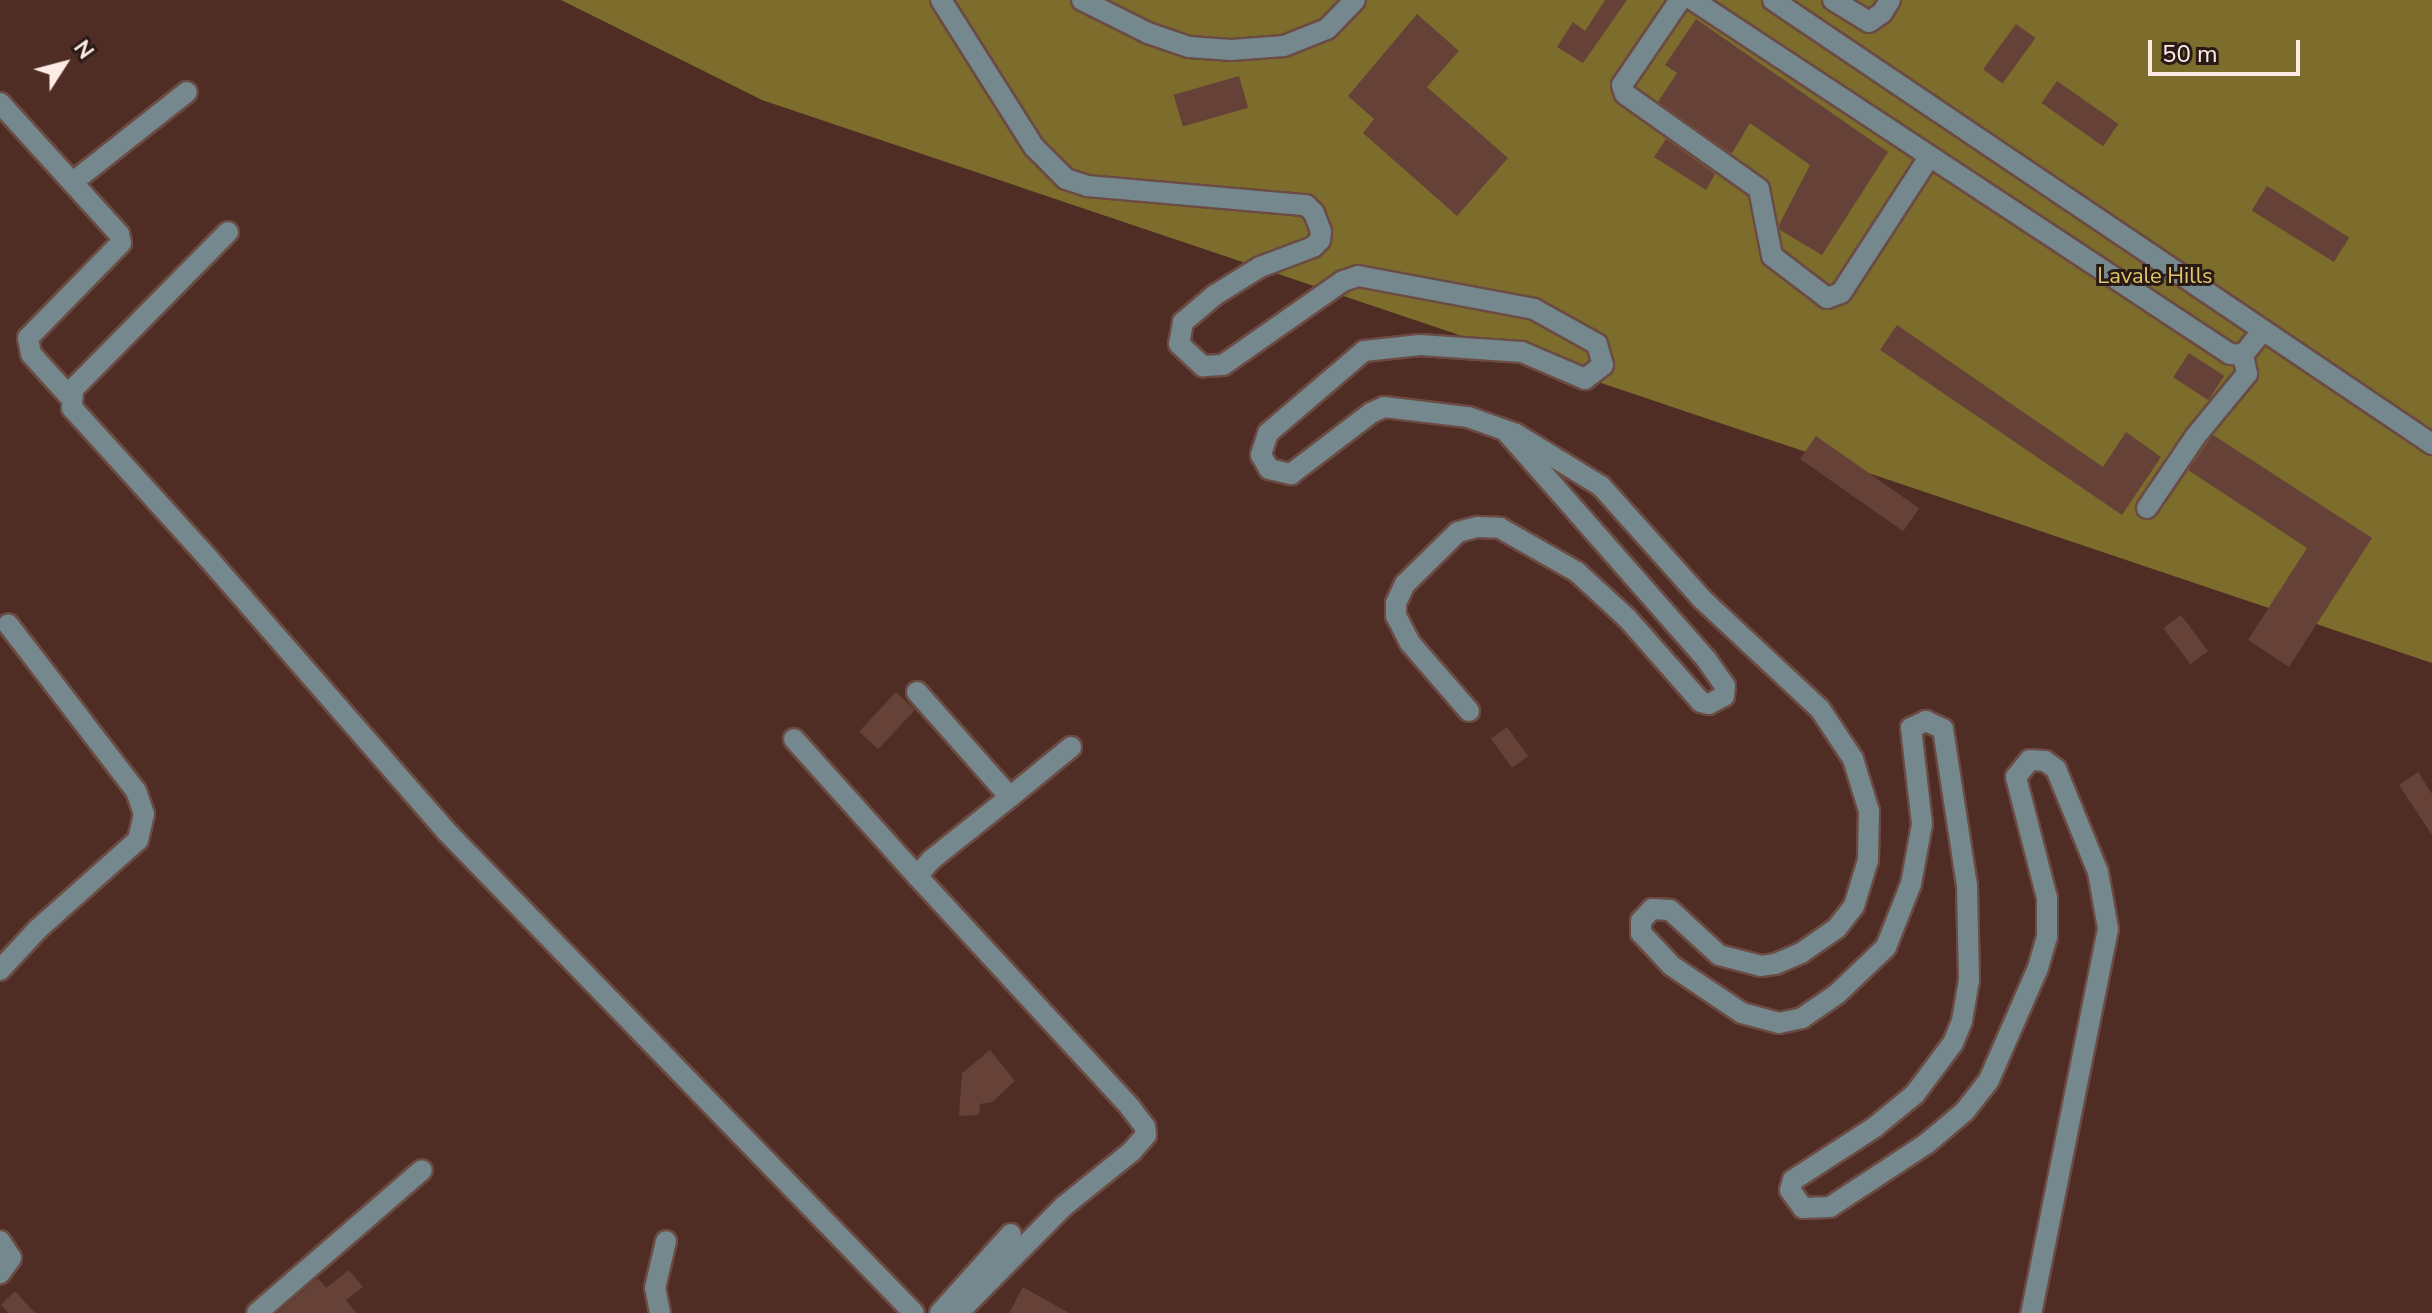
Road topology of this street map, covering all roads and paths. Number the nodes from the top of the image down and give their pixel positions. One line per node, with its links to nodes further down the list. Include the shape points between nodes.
1 (941, 0): 17 (street, via 1034,147 1066,179 1087,186 1306,205 1314,213 1321,231 1313,247 1260,267 1183,322 1179,344 1203,366 1223,365 1343,281 1358,276 1534,309 1592,339 1601,352 1603,365 1585,379 1522,352 1420,345 1364,351 1264,439 1261,455 1269,469 1291,474 1384,407 1468,417)
2 (1082, 0): 3 (street, via 1189,47 1231,50 1284,46 1327,29)
3 (1355, 0)
4 (1680, 0): 11 (street, via 1622,85 1625,94 1759,189 1772,256 1827,298 1841,293)
5 (1693, 0): 11 (street)
6 (1773, 0): 14 (street)
7 (1833, 0): 8 (street, via 1869,22)
8 (1890, 0)
9 (187, 92): 12 (street)
10 (0, 103): 12 (street)
11 (1930, 156): 15 (street, via 2230,354)
12 (73, 182): 16 (street, via 121,243 28,338 31,354)
13 (228, 232): 16 (street)
14 (2263, 330): 15 (street); 18 (street)
15 (2243, 355): 19 (street, via 2247,374)
16 (70, 397): 35 (street, via 72,408 447,832)
17 (1503, 429): 22 (street, via 1706,659 1725,686 1724,696 1701,702 1627,618 1577,572 1500,528 1477,527 1458,532 1405,584 1396,603 1396,616 1410,643); 38 (street, via 1543,447 1601,486 1703,600 1810,699 1839,734 1863,786 1869,811 1868,860 1860,895 1837,928 1787,960 1745,964 1709,949 1670,910 1652,909 1641,921 1641,933 1685,975 1742,1013 1779,1023 1802,1018 1870,965 1896,928 1919,854 1922,824 1911,728 1926,721 1943,729 1967,885 1969,980 1962,1021 1953,1043 1915,1094 1793,1180 1790,1190 1803,1208 1830,1207 1926,1144 1965,1111 1989,1080 2047,937 2047,898 2016,777 2030,760 2056,769 2098,872 2108,929)
18 (2432, 444)
19 (2147, 508)
20 (8, 624): 27 (street, via 136,791 144,814 138,840)
21 (917, 692): 25 (street)
22 (1469, 711)
23 (794, 739): 26 (street)
24 (1071, 747): 25 (street)
25 (1010, 797): 26 (street)
26 (917, 876): 37 (street, via 1130,1107 1146,1135 1064,1206)
27 (0, 970)
28 (422, 1170): 33 (street)
29 (1011, 1234): 36 (street)
30 (0, 1241): 32 (street, via 11,1258)
31 (666, 1241): 34 (street, via 655,1288)
32 (0, 1273)
33 (257, 1313)
34 (660, 1313)
35 (914, 1313)
36 (940, 1313)
37 (958, 1313)
38 (2031, 1313)

